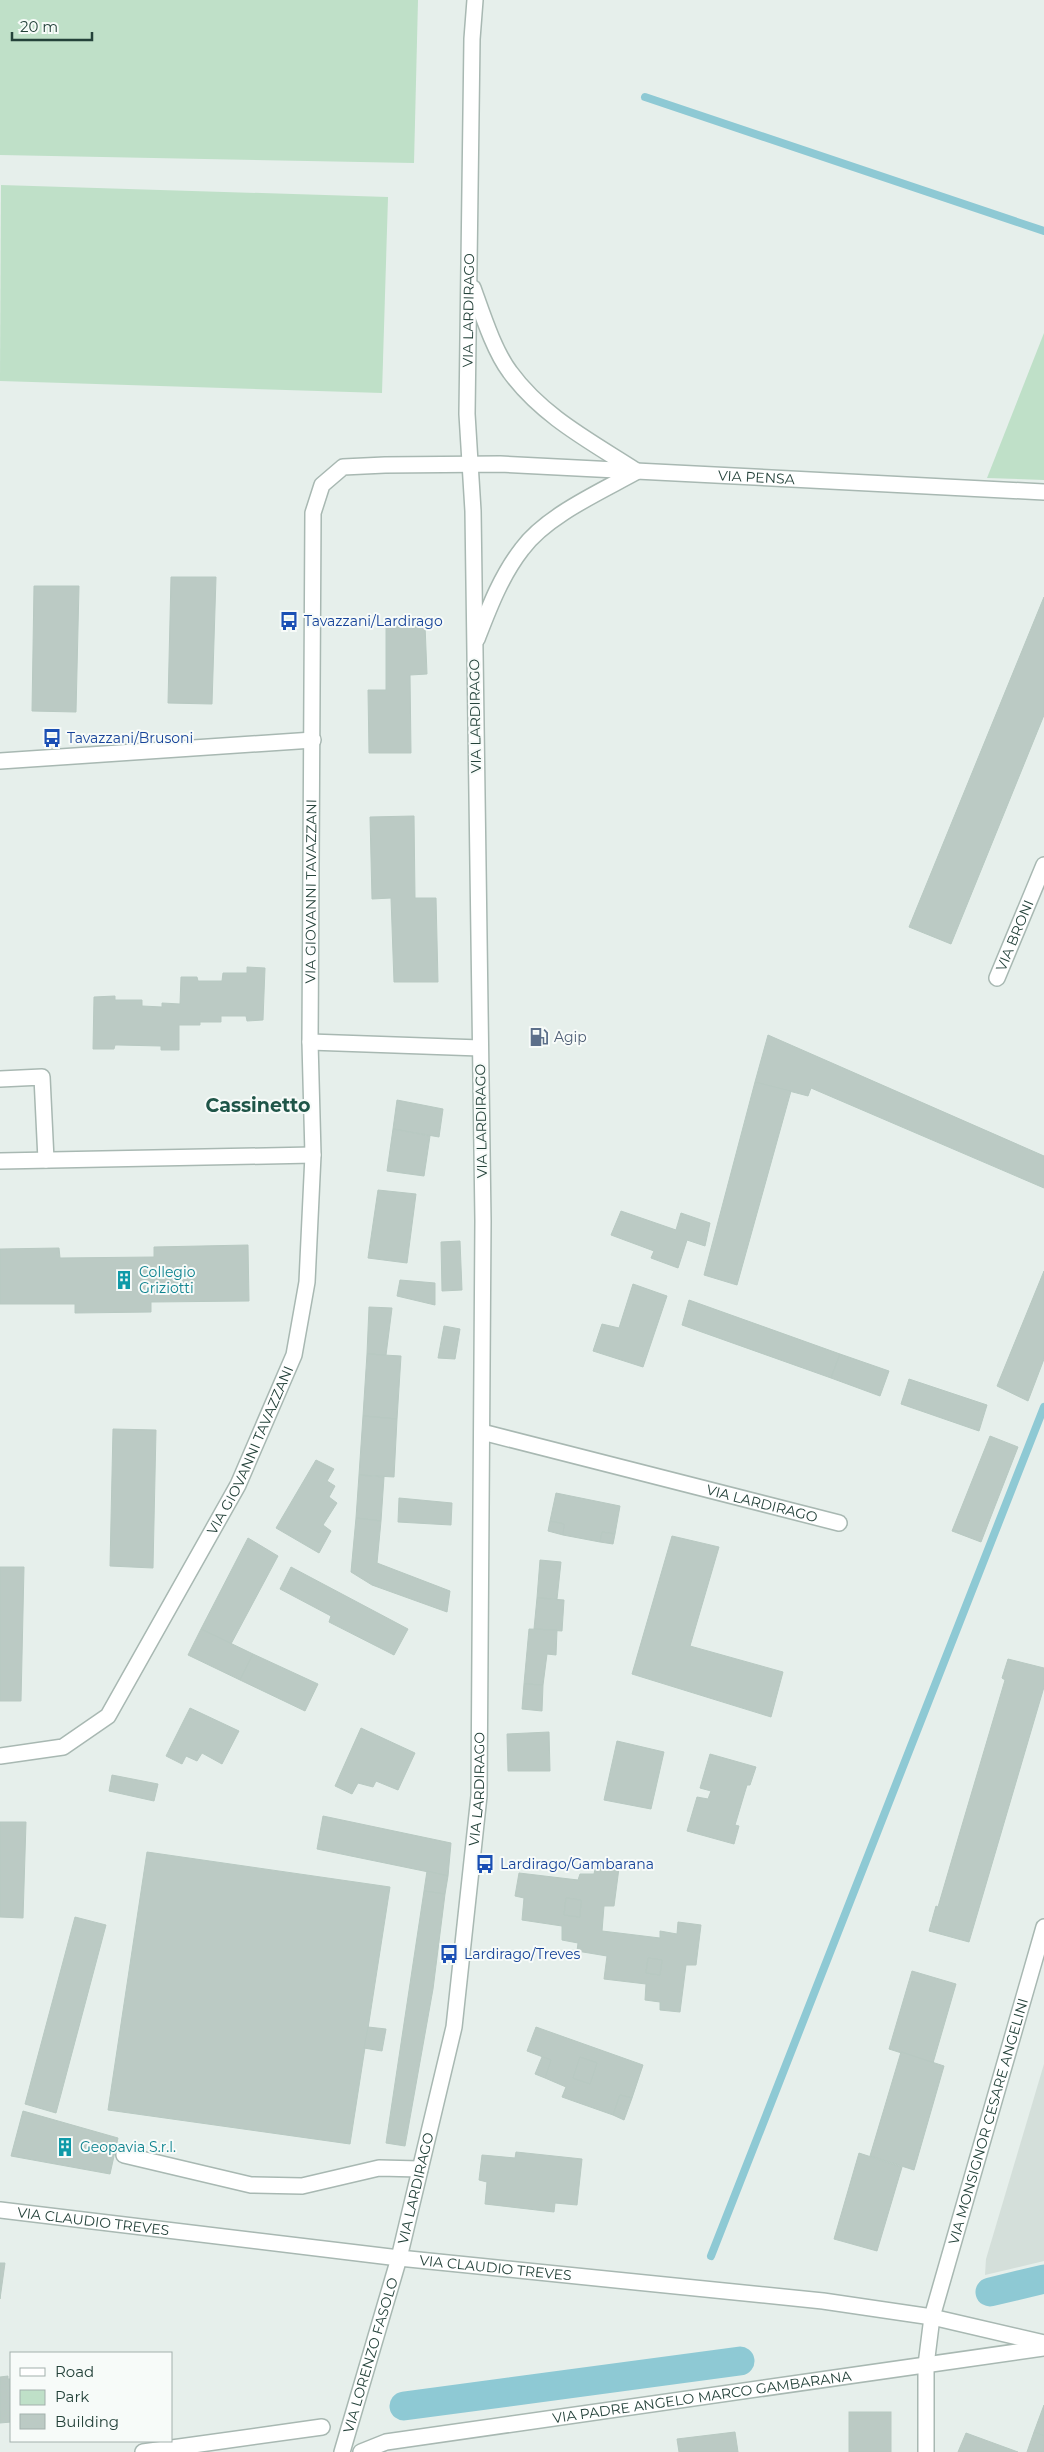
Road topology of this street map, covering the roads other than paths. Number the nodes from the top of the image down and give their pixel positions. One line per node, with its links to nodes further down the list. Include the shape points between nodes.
1 (475, 0): 2 (street, VIA LARDIRAGO)
2 (470, 280): 3 (street, VIA LARDIRAGO); 4 (street, via 485,323 509,371 545,411)
3 (468, 465): 4 (street, VIA PENSA); 6 (street, VIA LARDIRAGO, via 473,511); 7 (street, VIA GIOVANNI TAVAZZANI, via 343,467 322,485 313,513)
4 (637, 471): 5 (street, VIA PENSA); 6 (street, via 561,513 522,548 496,590)
5 (1044, 492)
6 (474, 646): 12 (street, VIA LARDIRAGO)
7 (313, 740): 8 (street); 11 (street, VIA GIOVANNI TAVAZZANI)
8 (0, 762)
9 (1044, 865): 10 (street, VIA BRONI)
10 (997, 978)
11 (310, 1042): 12 (street); 14 (street, VIA GIOVANNI TAVAZZANI)
12 (480, 1048): 17 (street, VIA LARDIRAGO)
13 (0, 1078): 15 (street, via 42,1077)
14 (313, 1155): 15 (street); 19 (street, VIA GIOVANNI TAVAZZANI, via 307,1282 294,1355 238,1485 108,1716 63,1747)
15 (46, 1160): 16 (street)
16 (0, 1161)
17 (482, 1432): 18 (street, VIA LARDIRAGO); 22 (street, VIA LARDIRAGO, via 479,1796 454,2027)
18 (839, 1523)
19 (0, 1756)
20 (1044, 1927): 25 (street, VIA MONSIGNOR CESARE ANGELINI)
21 (124, 2156): 22 (street, via 251,2185 302,2186 379,2168)
22 (420, 2169): 24 (street, VIA LARDIRAGO)
23 (0, 2210): 24 (street, VIA CLAUDIO TREVES)
24 (399, 2258): 25 (street, VIA CLAUDIO TREVES, via 823,2301); 31 (street, VIA LORENZO FASOLO)
25 (932, 2317): 26 (street); 28 (street, VIA MONSIGNOR CESARE ANGELINI)
26 (1044, 2343)
27 (1044, 2348): 28 (street, VIA PADRE ANGELO MARCO GAMBARANA)
28 (926, 2365): 32 (street, VIA PADRE ANGELO MARCO GAMBARANA, via 386,2442); 33 (street, VIA MONSIGNOR CESARE ANGELINI)
29 (322, 2427): 30 (street)
30 (143, 2452)
31 (342, 2452)
32 (361, 2452)
33 (926, 2452)

